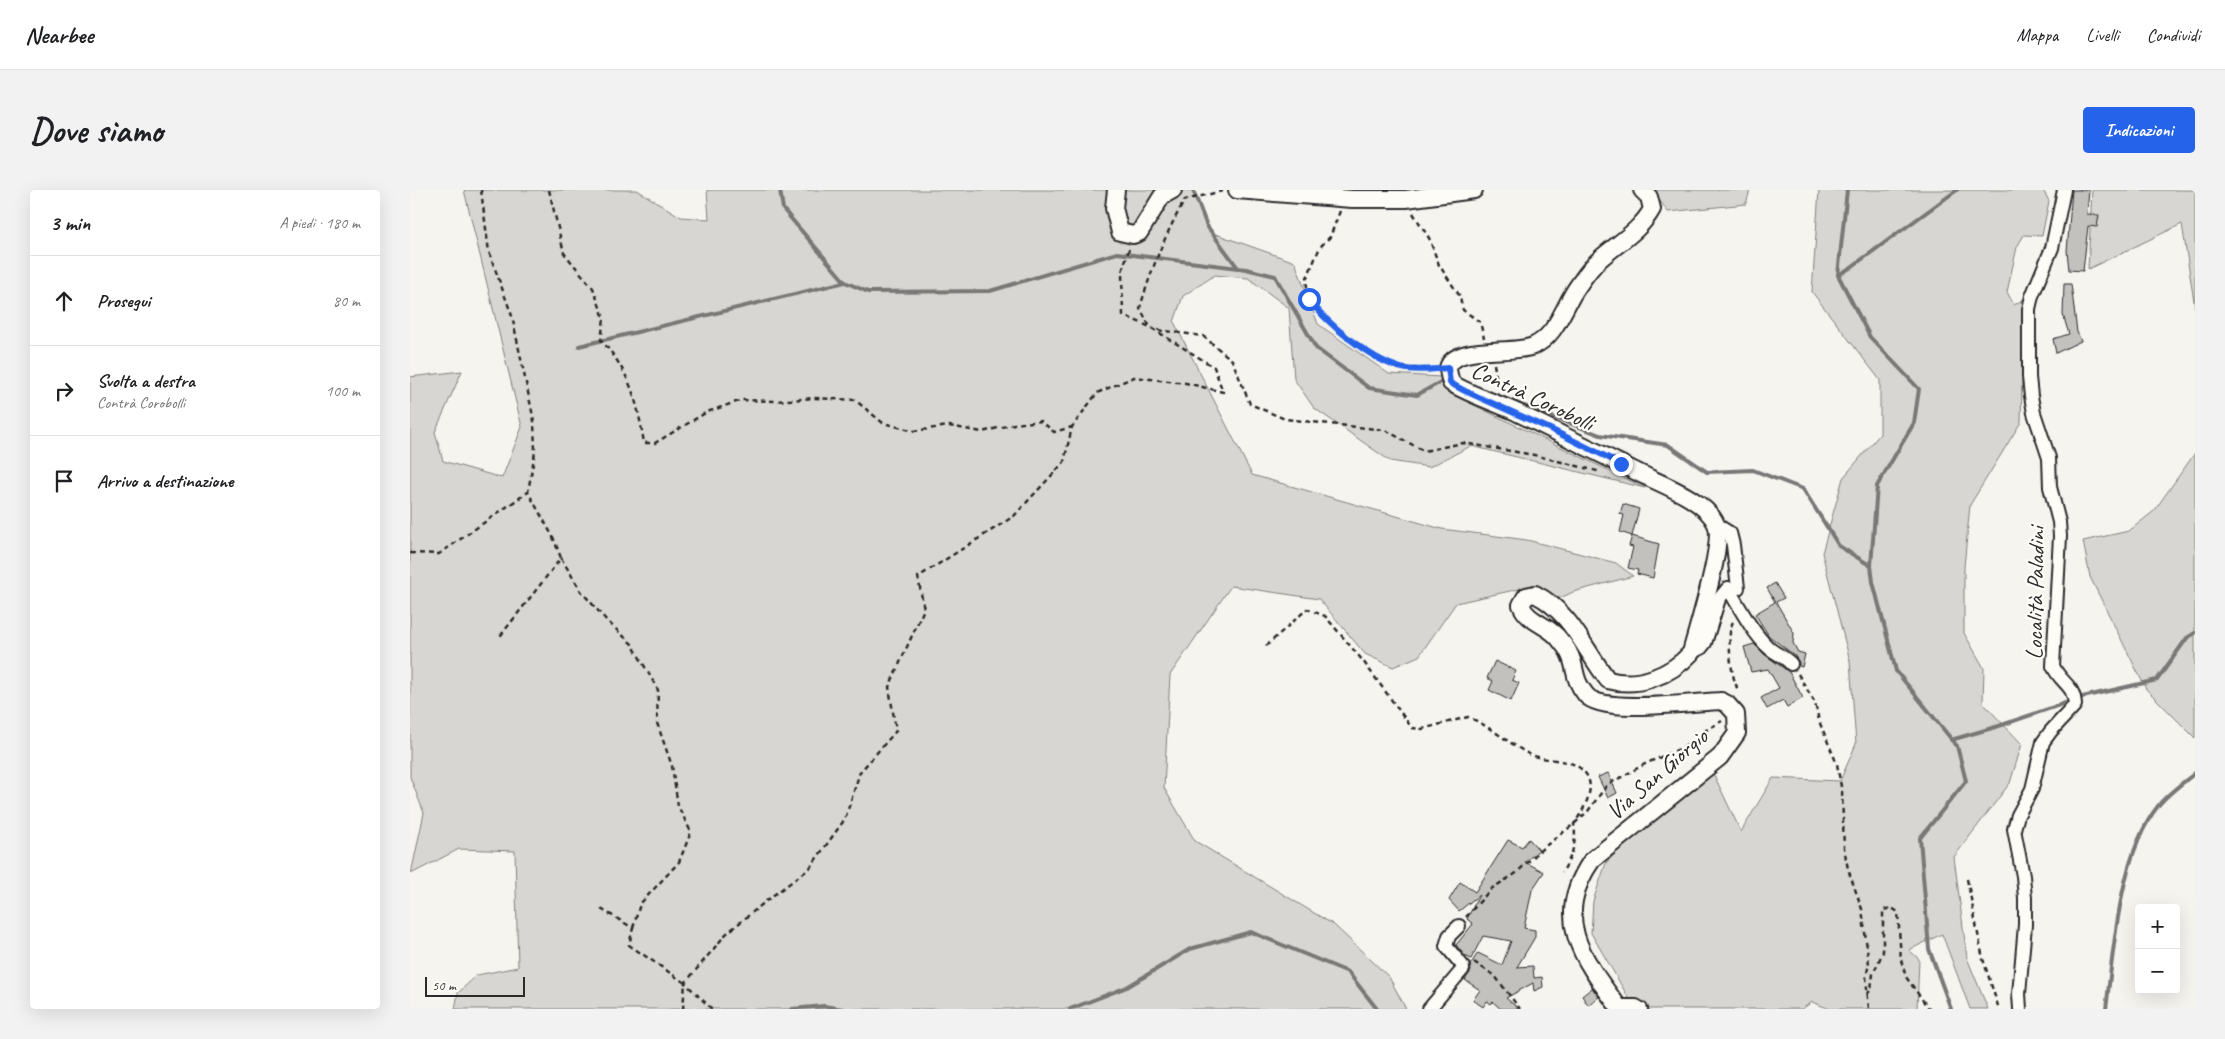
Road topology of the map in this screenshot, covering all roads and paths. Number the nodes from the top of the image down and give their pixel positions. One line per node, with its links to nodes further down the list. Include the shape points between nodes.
1 (481, 190): 19 (path, via 489,252 512,316 534,421 535,452)
2 (549, 190): 17 (path, via 564,253 593,288 604,318 601,340 618,359 633,389 644,443 655,443 707,412 742,400 855,400 883,423 914,431 949,426 982,432 1041,421 1054,432)
3 (1116, 190): 12 (street, via 1114,208 1120,232)
4 (1173, 190): 12 (street, via 1162,196 1139,233)
5 (1228, 190): 13 (path, via 1185,200 1171,224 1140,308)
6 (1237, 190): 10 (street)
7 (1474, 190): 11 (street)
8 (1642, 190): 14 (street, Contrà Corobolli, via 1649,197 1652,210 1645,222 1598,260 1578,286 1550,334 1534,346 1509,352)
9 (2064, 190): 48 (street, Località Paladini, via 2052,248 2029,309 2029,377 2034,413 2050,458 2050,487 2059,522 2054,666 2075,700 2043,742 2032,789 2014,829 2025,898)
10 (1341, 199): 11 (street); 15 (path, via 1337,222 1320,248 1306,280 1309,299 1337,329 1373,355 1398,368)
11 (1406, 199): 14 (path, via 1429,238 1439,265 1459,295 1463,310 1480,322)
12 (1133, 235): 13 (path, via 1122,272 1124,315)
13 (1150, 327): 17 (path, via 1214,367 1222,392 1186,383 1134,377 1097,393); 18 (path, via 1202,336 1232,360 1250,404 1284,419 1385,430 1424,451 1463,443 1534,455 1620,476)
14 (1488, 352): 15 (street, Contrà Corobolli, via 1469,352 1454,358); 16 (path, via 1496,370)
15 (1449, 373): 16 (street, Contrà Corobolli, via 1465,391)
16 (1499, 405): 18 (street, Contrà Corobolli)
17 (1072, 427): 37 (path, via 1064,462 1014,516 918,577 924,609 889,687 896,731 860,772 845,819 809,870 726,934)
18 (1621, 464): 20 (street, Contrà Corobolli, via 1679,492 1708,512)
19 (528, 492): 21 (path, via 439,554); 22 (path)
20 (1717, 525): 23 (street, via 1730,533); 27 (street, via 1718,545)
21 (410, 553)
22 (561, 558): 25 (path); 35 (path, via 581,591 632,644 658,690 657,723 672,766 678,806 691,832 679,862 640,904)
23 (1738, 588)
24 (1741, 611): 27 (street, via 1728,588 1718,599 1705,643); 28 (street, via 1770,648); 29 (path, via 1730,627 1729,648 1733,681 1737,687)
25 (498, 639)
26 (1266, 646): 30 (path, via 1307,610 1325,616 1412,728 1422,730 1468,717 1529,754 1549,761 1575,764 1591,786 1588,803)
27 (1691, 653): 29 (street, Via San Giorgio, via 1662,676 1622,684 1608,680 1573,626 1548,600 1535,594 1526,596 1521,605 1525,614 1557,635 1569,653 1576,679 1587,697 1600,704 1630,707 1721,701)
28 (1791, 664): 38 (path, via 1815,703 1837,764 1842,792 1845,855 1862,909 1869,964)
29 (1727, 704): 30 (path, via 1724,720 1703,732 1694,742 1607,785); 39 (street, Via San Giorgio, via 1736,714 1736,733 1720,757 1592,860 1581,876 1571,916 1578,946)
30 (1574, 824): 31 (path, via 1574,852); 34 (path, via 1515,874 1492,889)
31 (1562, 873)
32 (1967, 879): 47 (path, via 1983,959)
33 (601, 909): 35 (path)
34 (1458, 926): 36 (street, via 1449,936 1446,946)
35 (633, 928): 37 (path, via 629,945)
36 (1458, 960): 42 (street, via 1463,969); 43 (path, via 1467,957 1496,976)
37 (685, 983): 40 (path); 41 (path)
38 (1867, 996): 45 (path); 46 (path, via 1883,952 1883,910 1892,908 1898,912 1901,960 1906,977)
39 (1618, 1008): 44 (street, Via San Giorgio, via 1636,1006)
40 (683, 1009)
41 (712, 1009)
42 (1429, 1009)
43 (1520, 1009)
44 (1641, 1009)
45 (1869, 1009)
46 (1929, 1009)
47 (1999, 1009)
48 (2020, 1009)

